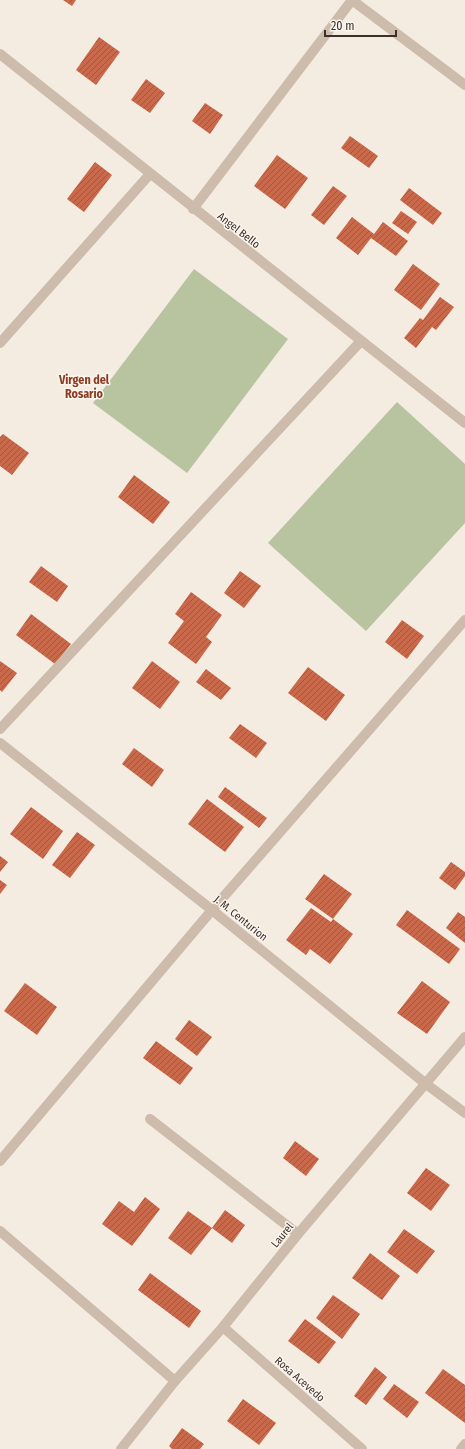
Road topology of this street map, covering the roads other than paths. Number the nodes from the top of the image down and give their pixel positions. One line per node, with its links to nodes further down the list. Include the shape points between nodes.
1 (352, 0): 3 (street); 5 (street)
2 (0, 54): 4 (street, Angel Bello)
3 (465, 85)
4 (150, 174): 5 (street, Angel Bello); 7 (street)
5 (193, 209): 6 (street, Angel Bello)
6 (361, 341): 8 (street, Angel Bello); 10 (street)
7 (0, 343)
8 (465, 423)
9 (465, 620): 12 (street)
10 (0, 729)
11 (0, 743): 12 (street, J. M. Centurion)
12 (212, 910): 14 (street, J. M. Centurion); 17 (street)
13 (465, 1037): 14 (street, Laurel)
14 (426, 1084): 15 (street, J. M. Centurion); 19 (street, Laurel)
15 (465, 1113)
16 (150, 1119): 19 (street)
17 (0, 1161)
18 (0, 1231): 21 (street)
19 (298, 1234): 20 (street, Laurel)
20 (223, 1327): 21 (street, Laurel); 24 (street, Rosa Acevedo)
21 (176, 1381): 23 (street, Laurel)
22 (465, 1444): 25 (street)
23 (121, 1449)
24 (362, 1449)
25 (461, 1449)

